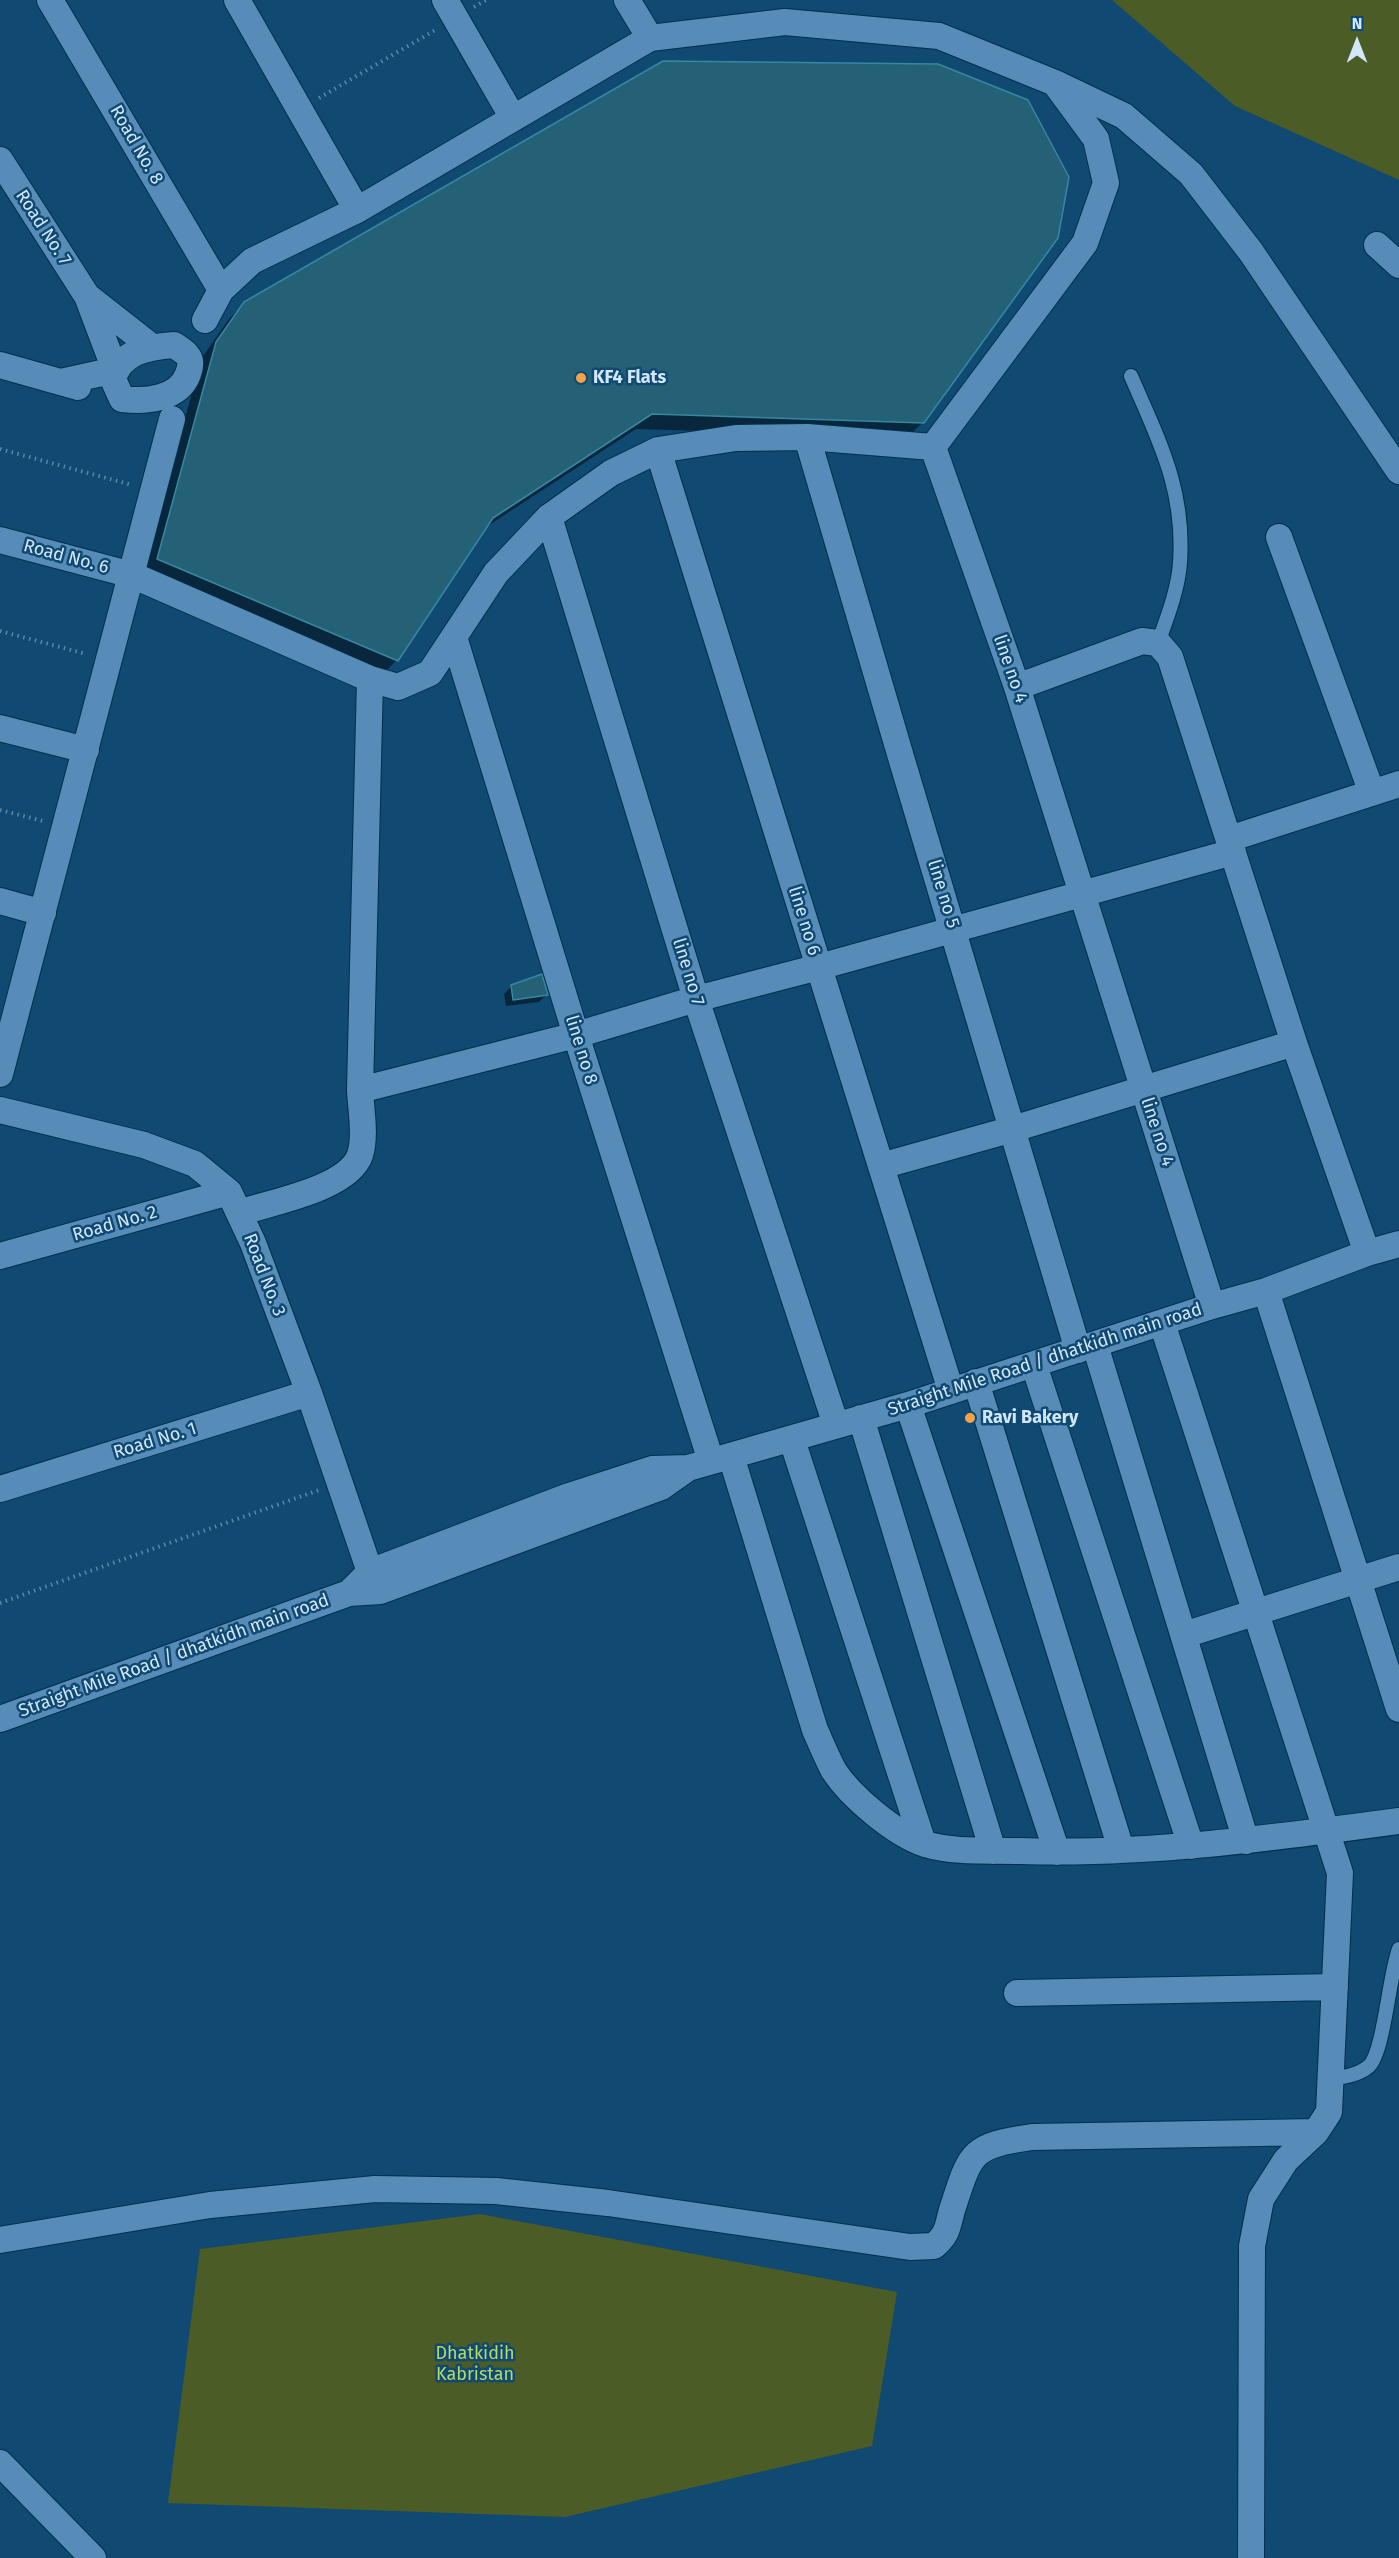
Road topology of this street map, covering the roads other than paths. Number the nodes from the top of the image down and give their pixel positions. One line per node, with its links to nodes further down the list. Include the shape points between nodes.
1 (50, 0): 13 (street, Road No. 8)
2 (237, 0): 10 (street)
3 (627, 0): 5 (street)
4 (450, 9): 7 (street)
5 (650, 38): 6 (street, via 785,22 939,36); 7 (street)
6 (1055, 82): 25 (street, via 1096,140 1106,183 1085,243); 27 (street, via 1124,116 1191,174 1251,252)
7 (513, 118): 10 (street)
8 (0, 160): 9 (street, Road No. 7)
9 (7, 181): 14 (street, Road No. 7)
10 (357, 210): 13 (street, via 252,261)
11 (1377, 245): 12 (street)
12 (1399, 265)
13 (221, 290): 15 (street)
14 (87, 296): 16 (street); 20 (street, via 115,370)
15 (205, 320): 16 (street); 18 (street)
16 (163, 346): 18 (street, via 189,354); 21 (street, via 128,357 116,367 113,379)
17 (0, 365): 20 (street)
18 (188, 374): 22 (street, via 174,392); 23 (street)
19 (1131, 376): 33 (lane, via 1170,465 1180,513 1180,565)
20 (62, 382): 21 (street)
21 (122, 399): 22 (street)
22 (147, 400): 23 (street)
23 (172, 419): 31 (street)
24 (807, 437): 25 (street, Road No. 6); 26 (street, Road No. 6, via 736,438); 44 (street, line no 5)
25 (933, 447): 35 (street, line no 4)
26 (658, 450): 28 (street, Road No. 6, via 611,473); 45 (street, line no 6)
27 (1399, 471)
28 (549, 517): 32 (street, Road No. 6, via 496,573); 46 (street, line no 7)
29 (1279, 537): 39 (street)
30 (0, 540): 31 (street, Road No. 6)
31 (132, 575): 34 (street, Road No. 6); 37 (street)
32 (454, 637): 34 (street, Road No. 6, via 430,673 398,687); 47 (street, line no 8)
33 (1158, 643): 35 (street, via 1142,641); 40 (street, via 1170,657)
34 (370, 679): 51 (street, Road No. 2)
35 (1017, 687): 41 (street, line no 4)
36 (0, 728): 37 (street)
37 (86, 750): 43 (street)
38 (1399, 784): 39 (street)
39 (1372, 793): 40 (street)
40 (1231, 846): 41 (street); 48 (street)
41 (1082, 894): 44 (street); 50 (street, line no 4)
42 (0, 901): 43 (street)
43 (43, 913): 49 (street)
44 (954, 930): 45 (street); 53 (street, line no 5)
45 (819, 967): 46 (street); 54 (street, line no 6)
46 (696, 999): 47 (street); 69 (street, line no 7)
47 (576, 1035): 51 (street); 71 (street, line no 8)
48 (1293, 1043): 50 (street); 57 (street)
49 (0, 1074)
50 (1143, 1088): 53 (street); 60 (street, line no 4)
51 (360, 1090): 55 (street, Road No. 2, via 360,1155 348,1173 327,1185)
52 (0, 1110): 55 (street, Road No. 3, via 144,1144 195,1164)
53 (1013, 1128): 54 (street); 62 (street, line no 5)
54 (881, 1166): 65 (street, line no 6)
55 (234, 1202): 58 (street, Road No. 2); 66 (street, Road No. 3)
56 (1399, 1244): 57 (street, Straight Mile Road / dhatkidh main road)
57 (1367, 1253): 59 (street, Straight Mile Road / dhatkidh main road)
58 (0, 1256)
59 (1266, 1291): 60 (street, Straight Mile Road / dhatkidh main road); 75 (street)
60 (1212, 1306): 61 (street, Straight Mile Road / dhatkidh main road)
61 (1162, 1323): 62 (street, Straight Mile Road / dhatkidh main road); 76 (street)
62 (1086, 1348): 63 (street, Straight Mile Road / dhatkidh main road); 77 (street, line no 5)
63 (1035, 1365): 64 (street, Straight Mile Road / dhatkidh main road); 84 (street)
64 (976, 1382): 65 (street, Straight Mile Road / dhatkidh main road); 85 (street)
65 (951, 1391): 67 (street, Straight Mile Road / dhatkidh main road)
66 (309, 1393): 72 (street, Road No. 1); 74 (street, Road No. 3)
67 (908, 1405): 68 (street, Straight Mile Road / dhatkidh main road); 87 (street)
68 (861, 1418): 69 (street, Straight Mile Road / dhatkidh main road); 86 (street)
69 (836, 1425): 70 (street, Straight Mile Road / dhatkidh main road)
70 (792, 1440): 71 (street, Straight Mile Road / dhatkidh main road); 83 (street)
71 (710, 1462): 74 (street, Straight Mile Road / dhatkidh main road, via 661,1487); 83 (street, line no 8, via 815,1730 835,1771 863,1804)
72 (0, 1489)
73 (1399, 1567): 75 (street)
74 (375, 1581): 79 (street, Straight Mile Road / dhatkidh main road)
75 (1357, 1581): 76 (street); 78 (street)
76 (1256, 1612): 77 (street); 81 (street)
77 (1184, 1635): 82 (street, line no 5)
78 (1399, 1708)
79 (0, 1719)
80 (1399, 1821): 81 (street)
81 (1327, 1831): 82 (street); 89 (street, via 1340,1873)
82 (1246, 1841): 84 (street)
83 (923, 1843): 86 (street, via 959,1851)
84 (1191, 1846): 85 (street)
85 (1121, 1849): 87 (street)
86 (993, 1851): 87 (street)
87 (1057, 1852)
88 (1399, 1949): 91 (lane, via 1392,1966 1379,2048 1370,2065 1356,2074)
89 (1335, 1987): 90 (street); 91 (street)
90 (1017, 1993)
91 (1330, 2079): 92 (street, via 1329,2112)
92 (1316, 2132): 93 (street, via 1032,2137 1002,2141 979,2149 966,2170 946,2235 934,2246 910,2247 608,2203 496,2191 375,2189 210,2205); 96 (street, via 1286,2160 1261,2199 1252,2246)
93 (0, 2240)
94 (0, 2463): 95 (street)
95 (93, 2558)
96 (1251, 2558)

